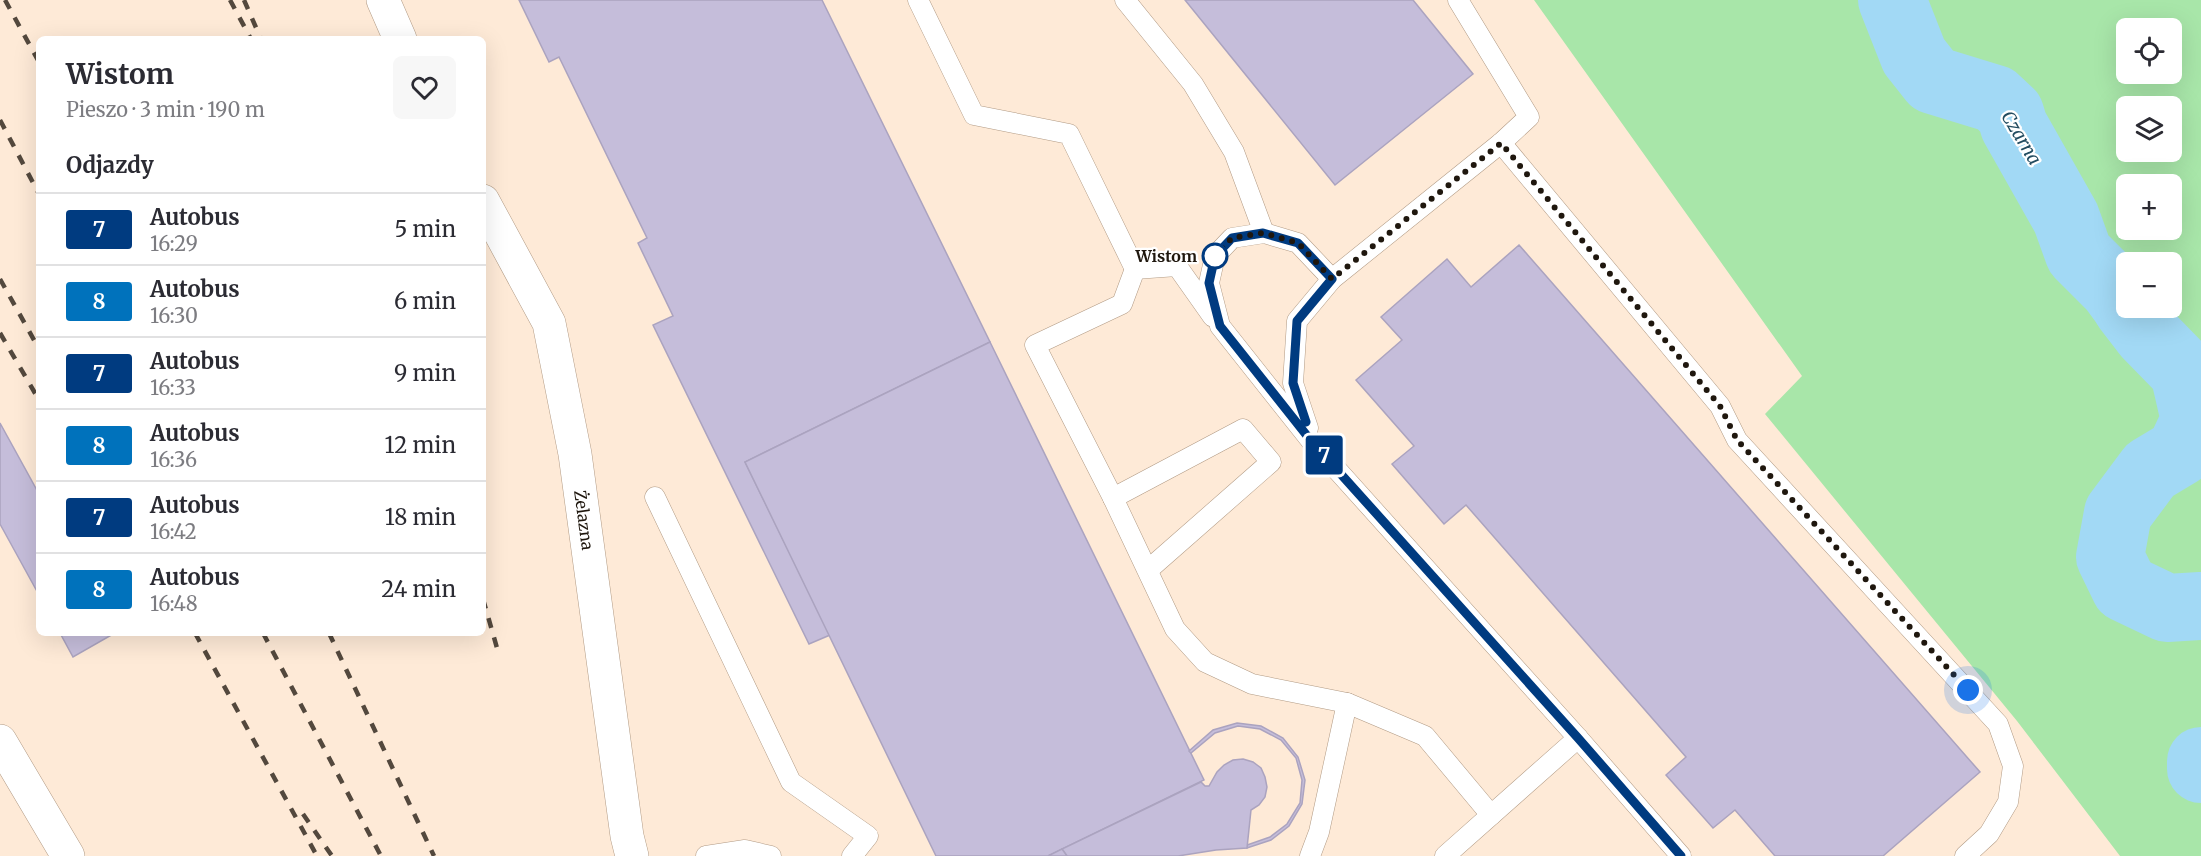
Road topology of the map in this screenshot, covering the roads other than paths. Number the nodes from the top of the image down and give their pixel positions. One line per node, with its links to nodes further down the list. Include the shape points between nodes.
1 (383, 0): 5 (street)
2 (918, 0): 9 (lane, via 974,115 1069,134)
3 (1125, 0): 8 (lane, via 1193,84 1234,152)
4 (1458, 0): 6 (lane, via 1529,117)
5 (399, 36)
6 (1501, 143): 10 (lane); 28 (lane, via 1720,406 1737,440 1998,724 2013,766 2008,802 1989,834)
7 (486, 207): 21 (street, Żelazna, via 549,323 575,454)
8 (1263, 233): 10 (lane, via 1298,243); 11 (lane, via 1232,238 1215,256 1209,283)
9 (1135, 269): 11 (lane, via 1177,266); 14 (lane, via 1122,304 1035,345)
10 (1332, 279): 12 (lane, via 1297,321 1293,383)
11 (1220, 326): 12 (lane)
12 (1312, 442): 17 (lane)
13 (655, 497): 24 (lane, via 791,782 868,836)
14 (1113, 498): 15 (lane); 15 (lane, via 1243,429 1271,462)
15 (1148, 570): 16 (lane, via 1175,629 1205,662 1252,684)
16 (1347, 703): 19 (lane, via 1425,736); 25 (lane, via 1319,832)
17 (1578, 738): 19 (lane); 27 (lane)
18 (0, 741): 20 (street)
19 (1491, 815): 26 (lane)
20 (68, 856)
21 (632, 856)
22 (706, 856): 23 (lane, via 745,850)
23 (771, 856)
24 (852, 856)
25 (1310, 856)
26 (1445, 856)
27 (1681, 856)
28 (1965, 856)

